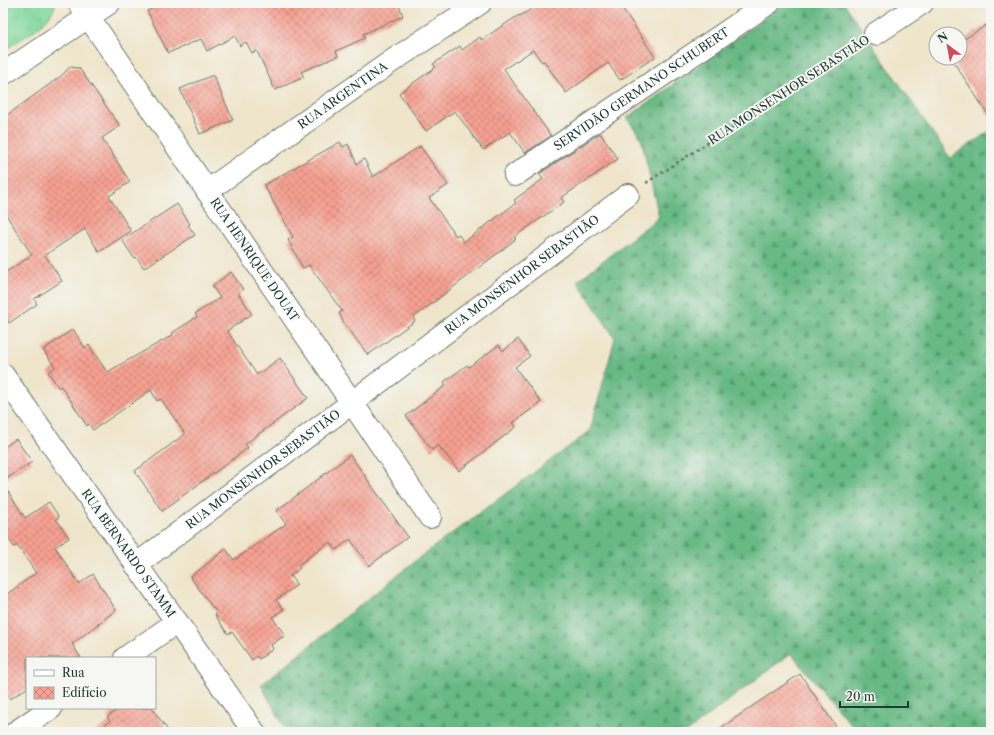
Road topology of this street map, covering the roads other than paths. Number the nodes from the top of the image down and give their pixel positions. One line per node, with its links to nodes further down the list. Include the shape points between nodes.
1 (109, 3): 5 (street)
2 (480, 3): 9 (street, RUA ARGENTINA, via 392,61)
3 (769, 3): 8 (street, SERVIDÃO GERMANO SCHUBERT)
4 (922, 3): 6 (street, RUA MONSENHOR SEBASTIÃO)
5 (84, 10): 7 (street); 9 (street, RUA HENRIQUE DOUAT)
6 (875, 34)
7 (3, 74)
8 (514, 175)
9 (207, 191): 13 (street, RUA HENRIQUE DOUAT)
10 (628, 195): 13 (street, RUA MONSENHOR SEBASTIÃO)
11 (3, 375): 12 (street, RUA BERNARDO STAMM)
12 (10, 400): 15 (street, RUA BERNARDO STAMM)
13 (352, 402): 14 (street, RUA HENRIQUE DOUAT); 15 (street, RUA MONSENHOR SEBASTIÃO)
14 (430, 516)
15 (136, 565): 16 (street, RUA BERNARDO STAMM)
16 (177, 622): 17 (street); 20 (street, RUA BERNARDO STAMM)
17 (126, 657)
18 (50, 709): 19 (street)
19 (16, 732)
20 (254, 732)

